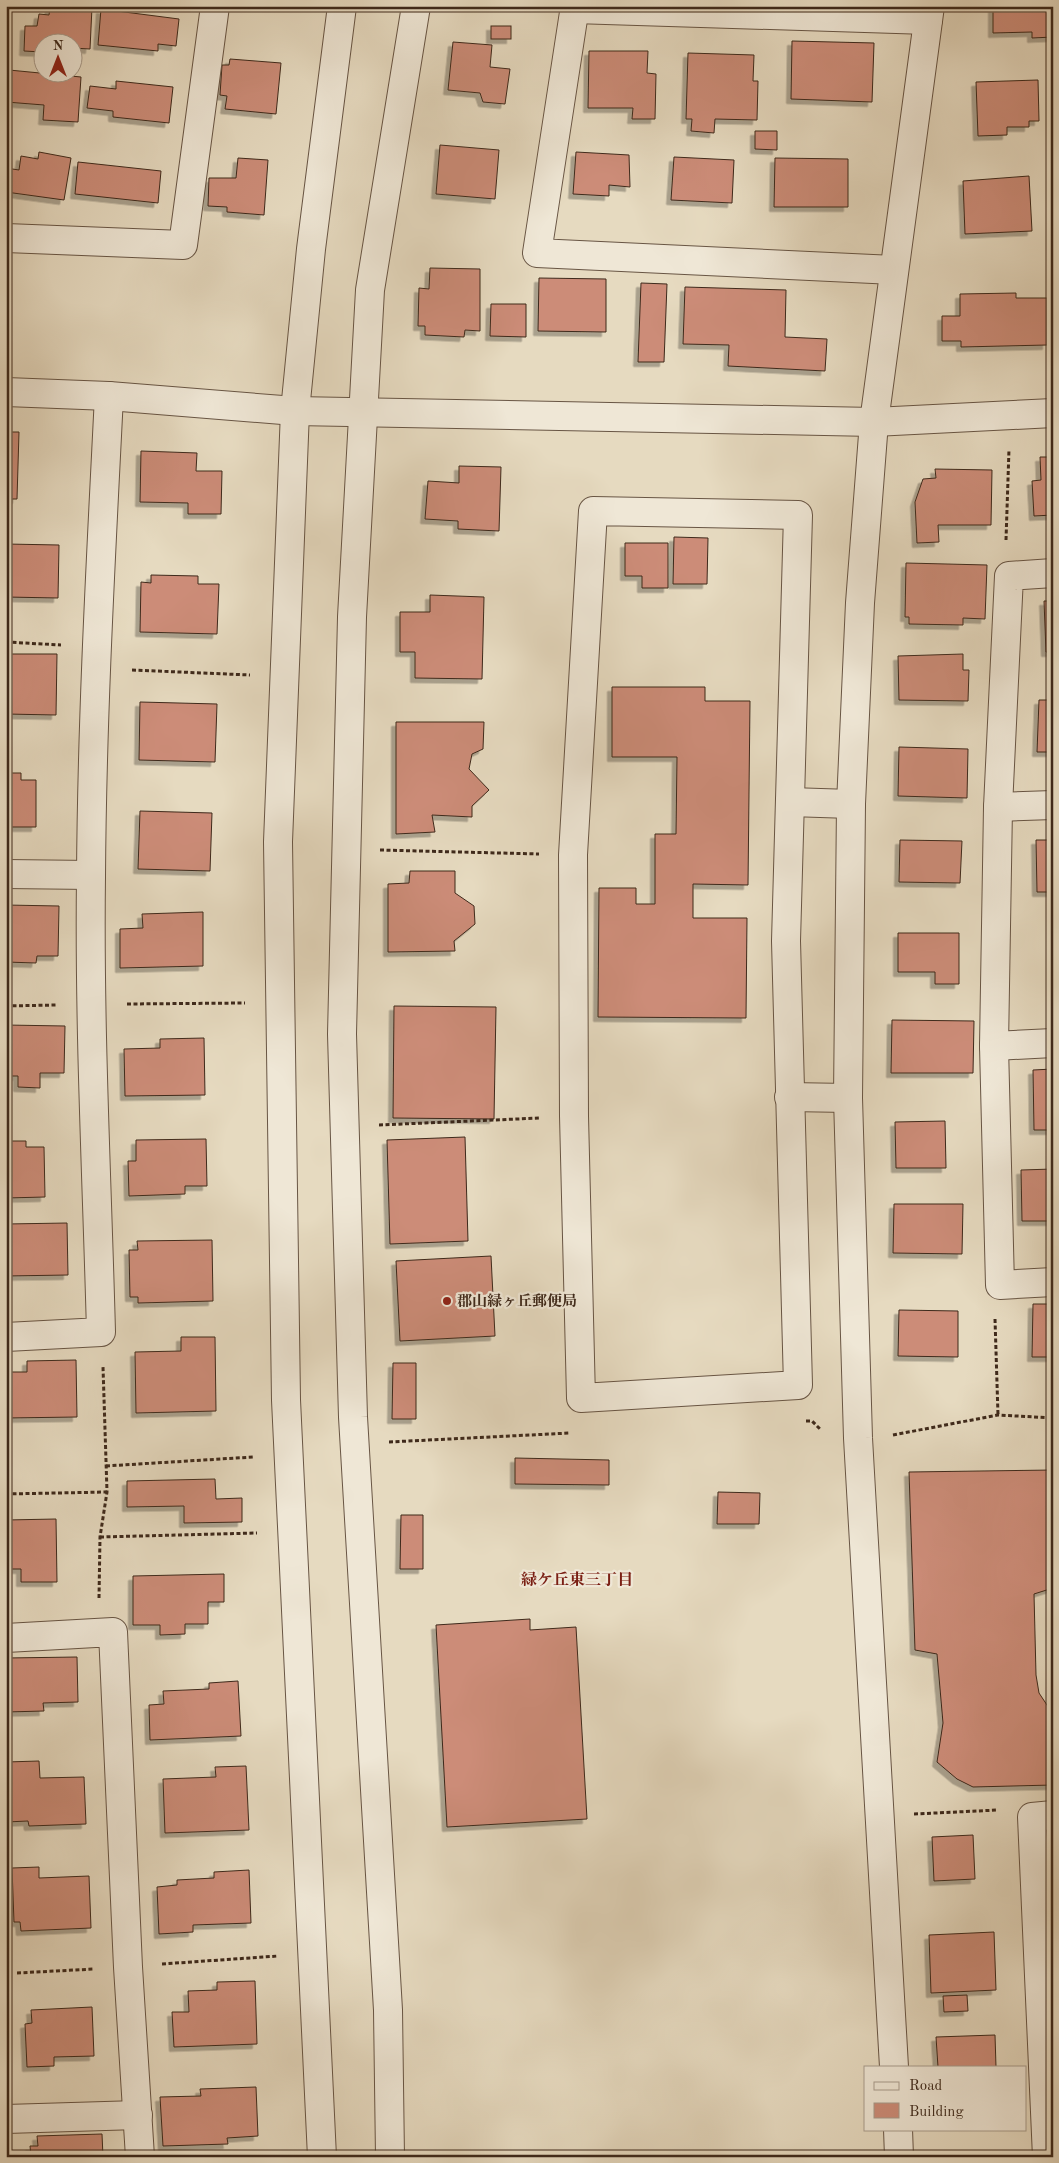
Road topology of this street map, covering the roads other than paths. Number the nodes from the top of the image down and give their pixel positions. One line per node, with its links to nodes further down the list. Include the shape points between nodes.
1 (215, 6): 6 (street, via 183,245)
2 (342, 6): 10 (street, via 311,249)
3 (416, 6): 11 (street, via 370,290)
4 (574, 8): 5 (street); 7 (street, via 536,252)
5 (929, 13): 7 (street)
6 (6, 238)
7 (894, 270): 13 (street)
8 (6, 392): 9 (street)
9 (109, 396): 10 (street); 20 (street, via 96,658)
10 (295, 411): 11 (street); 35 (street, via 278,842 286,1390)
11 (362, 412): 13 (street); 36 (street, via 352,617 342,1034 353,1417 388,2010)
12 (1053, 414): 13 (street)
13 (874, 422): 16 (street, via 860,603)
14 (1053, 573): 18 (street, via 1009,576)
15 (790, 802): 16 (street); 23 (street, via 786,941); 23 (street, via 798,515 594,511 573,855 574,1116 581,1398 798,1385)
16 (851, 804): 24 (street)
17 (1053, 804): 18 (street)
18 (998, 807): 22 (street)
19 (6, 874): 20 (street)
20 (91, 875): 26 (street, via 101,1332)
21 (1053, 1043): 22 (street)
22 (994, 1046): 25 (street, via 1000,1285)
23 (789, 1098): 24 (street)
24 (848, 1098): 30 (street, via 858,1438)
25 (1053, 1282)
26 (6, 1337)
27 (6, 1638): 31 (street, via 113,1632)
28 (1042, 1816): 29 (street)
29 (1048, 2046): 38 (street)
30 (894, 2066)
31 (138, 2115): 32 (street); 34 (street)
32 (6, 2119)
33 (898, 2130): 37 (street)
34 (140, 2157)
35 (322, 2157)
36 (390, 2157)
37 (899, 2157)
38 (1047, 2157)

